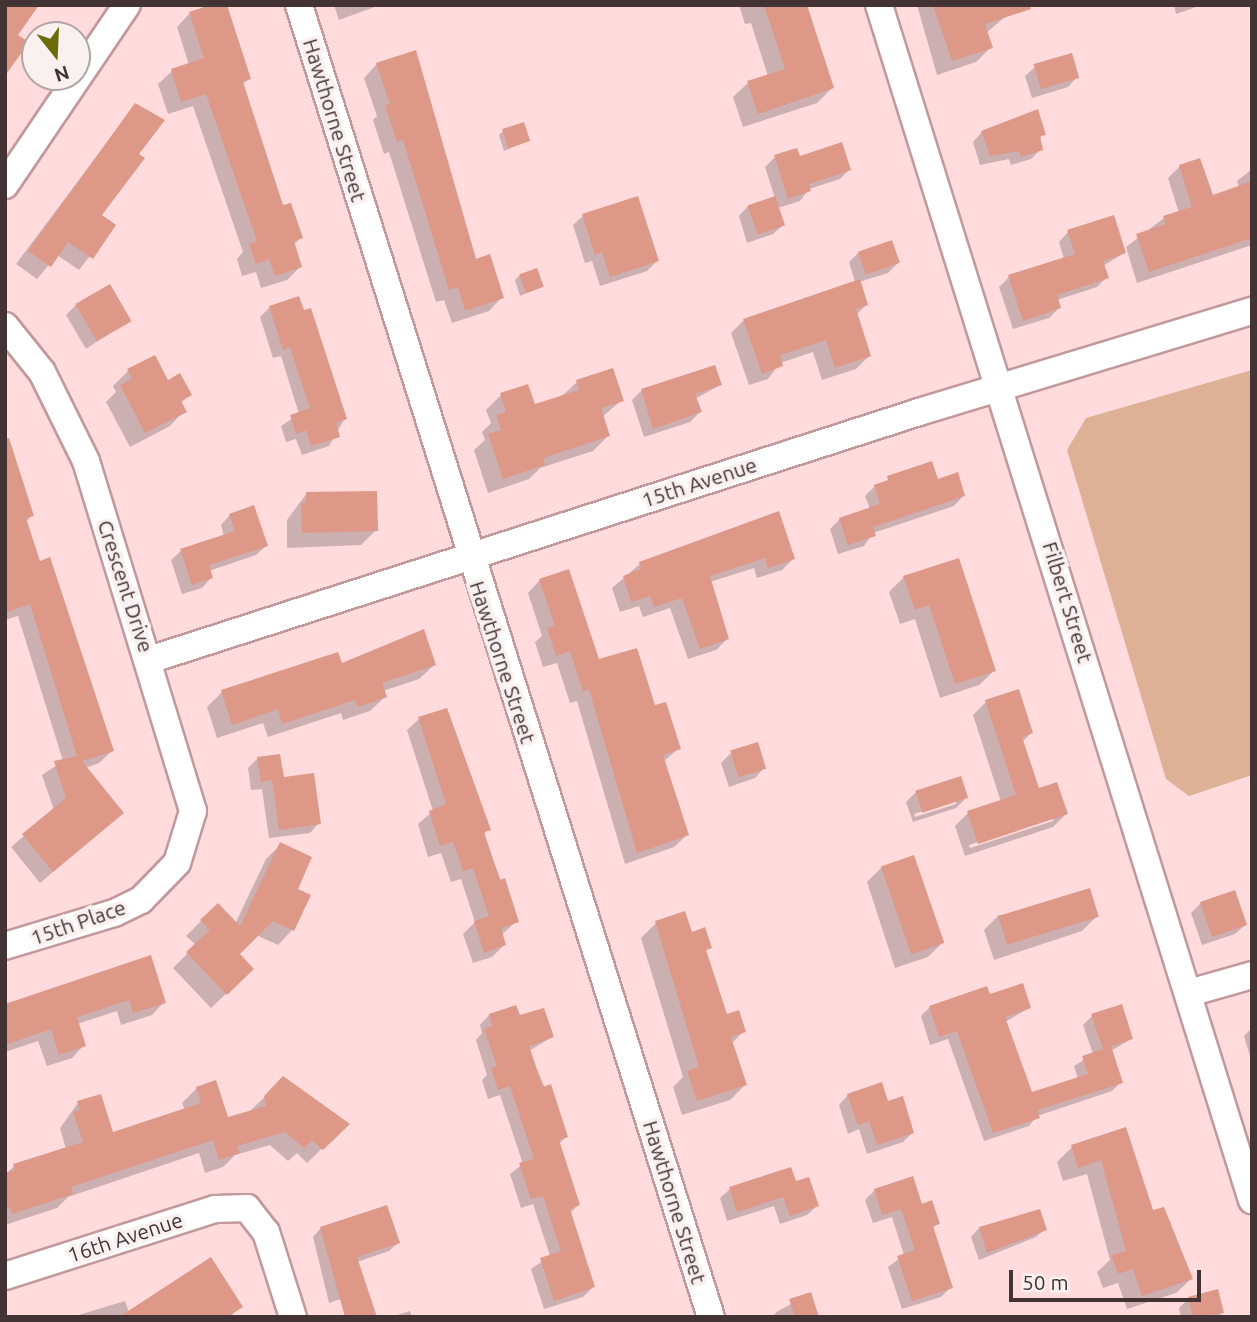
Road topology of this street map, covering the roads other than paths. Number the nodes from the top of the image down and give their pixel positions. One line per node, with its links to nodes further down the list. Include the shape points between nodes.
1 (127, 5): 4 (street)
2 (299, 5): 8 (street, Hawthorne Street)
3 (879, 5): 7 (street, Filbert Street)
4 (5, 185)
5 (1252, 311): 7 (street, 15th Avenue)
6 (5, 326): 9 (street, Crescent Drive, via 42,372 74,432)
7 (1003, 390): 8 (street, 15th Avenue, via 919,412); 13 (street, Filbert Street)
8 (469, 556): 9 (street, 15th Avenue); 17 (street, Hawthorne Street)
9 (149, 660): 10 (street, Crescent Drive, via 193,811)
10 (177, 863): 11 (street, 15th Place, via 141,900 114,913)
11 (5, 946)
12 (1252, 975): 13 (street)
13 (1189, 993): 14 (street, Filbert Street)
14 (1252, 1200)
15 (5, 1276): 16 (street, 16th Avenue, via 215,1209 247,1208 266,1232)
16 (293, 1317)
17 (711, 1317)

